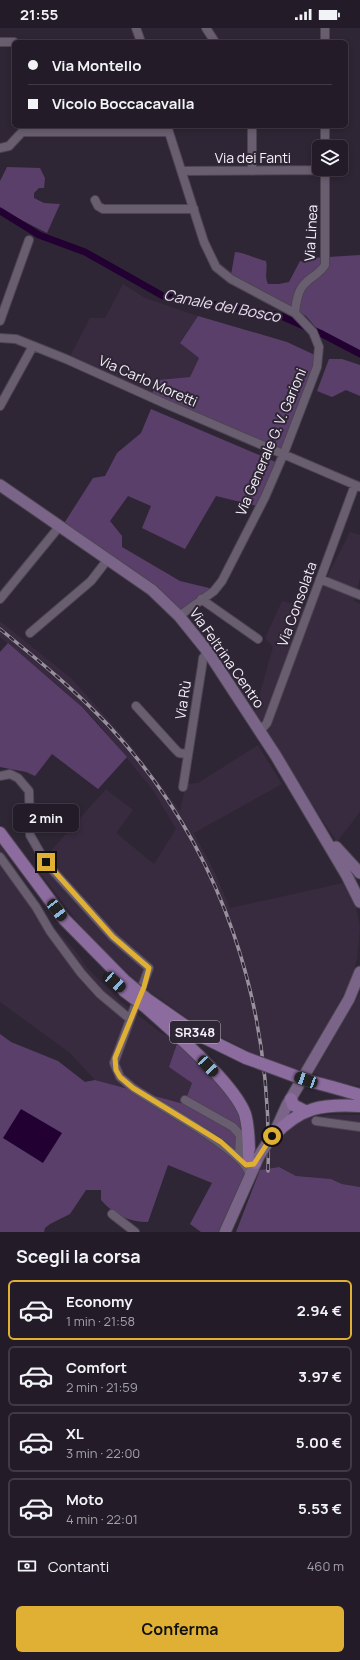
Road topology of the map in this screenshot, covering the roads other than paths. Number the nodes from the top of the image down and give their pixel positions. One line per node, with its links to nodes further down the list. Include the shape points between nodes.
1 (136, 28): 4 (street)
2 (206, 28): 5 (street)
3 (325, 28): 6 (street)
4 (140, 40)
5 (214, 40)
6 (325, 40)
7 (0, 42): 8 (street)
8 (12, 42)
9 (252, 128): 16 (street)
10 (325, 128): 12 (street)
11 (168, 129): 13 (street, via 22,132 9,146); 15 (street)
12 (325, 140)
13 (0, 148)
14 (312, 170): 16 (street, Via dei Fanti)
15 (182, 171): 16 (street, Via dei Fanti); 19 (street)
16 (252, 171)
17 (325, 176): 21 (street, Via Linea, via 325,265 321,272 302,287)
18 (95, 200): 19 (street, via 103,209)
19 (194, 209): 21 (street, via 208,252 216,267 231,279)
20 (29, 240): 22 (street)
21 (295, 312): 26 (street, Via Generale G. V. Garioni, via 313,332 319,347 317,367)
22 (0, 321)
23 (0, 338): 24 (street, Via Carlo Moretti, via 16,339)
24 (33, 346): 25 (street); 26 (street, Via Carlo Moretti)
25 (0, 406)
26 (284, 453): 28 (street, Via Carlo Moretti); 34 (street, Via Generale G. V. Garioni, via 265,497 222,581 214,591)
27 (0, 485): 29 (main road, Via Feltrina Centro)
28 (357, 486): 31 (street, Via Consolata)
29 (59, 527): 30 (main road, Via Feltrina Centro); 33 (street)
30 (108, 559): 35 (main road, Via Feltrina Centro, via 152,590); 36 (street, via 91,581)
31 (320, 579): 32 (street); 40 (street, Via Consolata, via 267,723)
32 (360, 595)
33 (0, 599)
34 (201, 599): 35 (street, Via Generale G. V. Garioni); 37 (street)
35 (179, 616): 38 (main road, Via Feltrina Centro)
36 (30, 634)
37 (258, 640)
38 (208, 652): 40 (main road, Via Feltrina Centro); 41 (street, Via Rù, via 203,658)
39 (136, 706): 41 (street, Via Rù, via 179,753)
40 (260, 731): 46 (main road, Via Feltrina Centro, via 317,825)
41 (187, 754): 43 (street, Via Rù)
42 (0, 776): 52 (street, via 10,774 18,778 29,791 30,835 46,862 113,937 149,968)
43 (183, 787)
44 (0, 833): 51 (main road, SR348, bridge, via 64,918 124,985)
45 (0, 857): 52 (street, via 81,974)
46 (356, 869): 47 (main road, Via Feltrina Centro)
47 (360, 902)
48 (360, 972): 50 (main road)
49 (360, 985): 50 (main road)
50 (349, 999): 54 (main road)
51 (147, 1004): 53 (main road, SR348, bridge, via 197,1034 246,1058 306,1080); 62 (main road, via 230,1090 244,1113)
52 (130, 1019): 61 (street, via 115,1058 116,1070 120,1077 150,1099 221,1142)
53 (360, 1095)
54 (291, 1099): 57 (main road, via 293,1105); 60 (main road)
55 (185, 1100): 61 (street, via 232,1127 240,1135)
56 (360, 1106): 57 (main road, via 328,1105)
57 (310, 1110): 60 (main road, via 286,1124)
58 (316, 1122): 59 (street)
59 (360, 1127)
60 (272, 1138): 62 (main road, bridge)
61 (239, 1157): 62 (street)
62 (252, 1167): 65 (main road)
63 (112, 1214): 64 (street)
64 (135, 1232)
65 (225, 1232)

